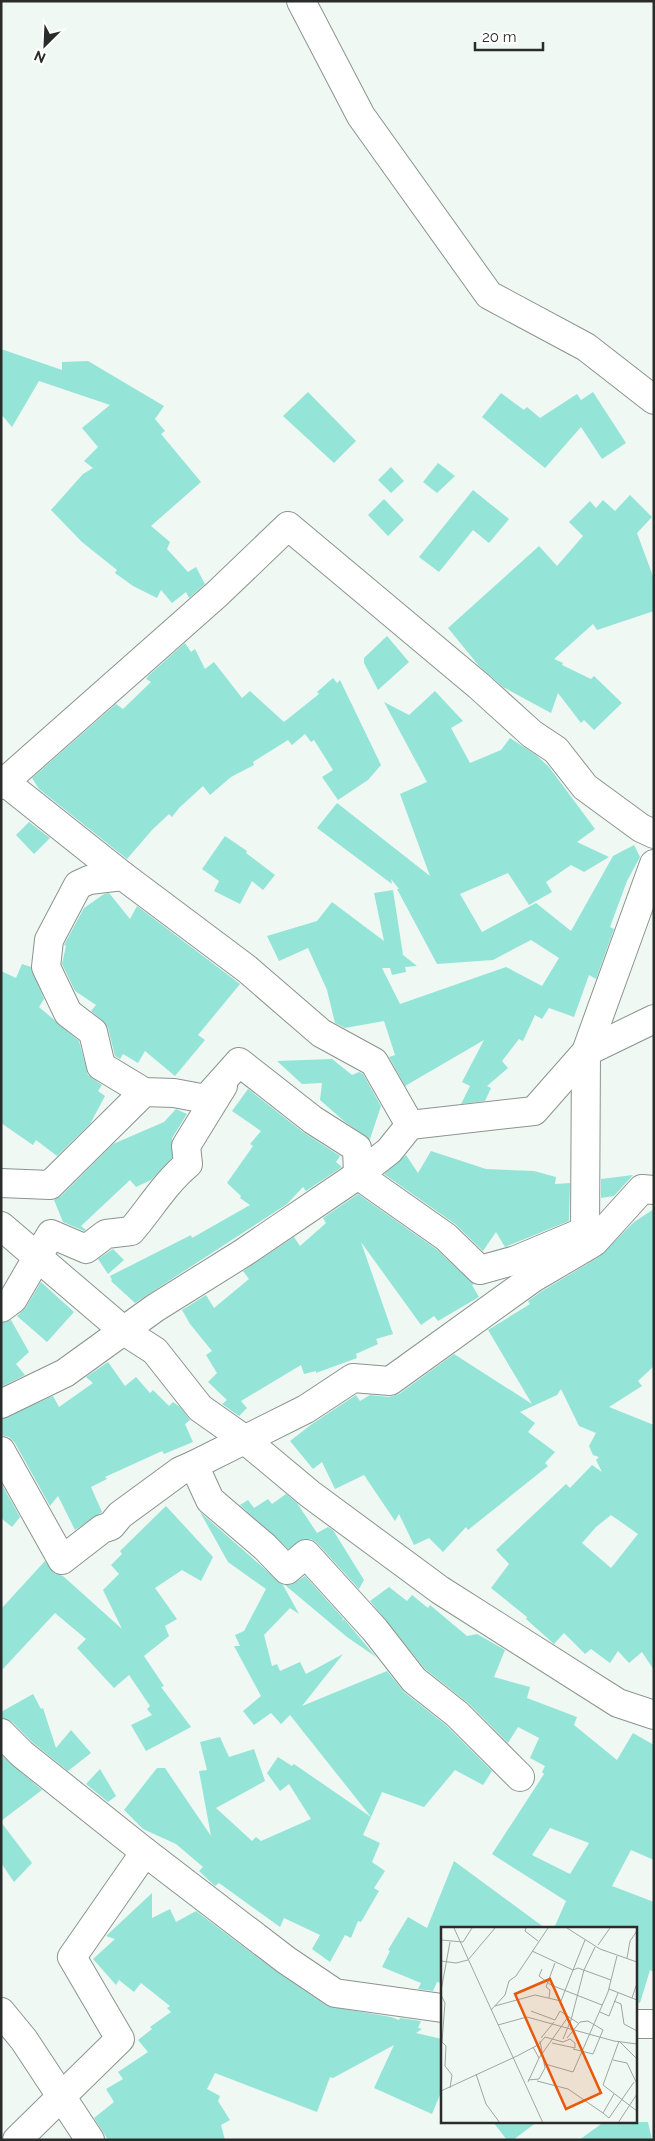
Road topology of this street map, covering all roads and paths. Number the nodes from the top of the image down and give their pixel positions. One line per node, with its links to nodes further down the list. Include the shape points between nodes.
1 (301, 1): 2 (street, via 361,116 489,295 586,347)
2 (654, 400)
3 (2, 782): 4 (street, via 216,594 288,526 532,734 556,750 585,787); 6 (street)
4 (654, 834)
5 (654, 864): 8 (street)
6 (123, 876): 10 (street, via 89,880 78,885 49,940 46,967 68,1013 93,1032 102,1066); 11 (street, via 247,969 321,1033 374,1062)
7 (654, 1019): 8 (street)
8 (586, 1052): 11 (street, via 534,1111); 16 (street)
9 (239, 1062): 10 (street, via 206,1099); 12 (street, via 313,1120 357,1148); 17 (street, via 186,1146 188,1164 171,1178 131,1231 106,1234 86,1249 51,1234)
10 (144, 1092): 13 (street, via 50,1185)
11 (410, 1125): 12 (street, via 389,1151)
12 (358, 1175): 16 (street, via 446,1237 480,1270); 19 (street)
13 (1, 1184)
14 (654, 1190): 16 (street, via 642,1189)
15 (1, 1226): 17 (street)
16 (590, 1237): 21 (street, via 390,1381 353,1378 306,1408)
17 (37, 1258): 18 (street, via 14,1299); 19 (street)
18 (1, 1308)
19 (124, 1331): 20 (street, via 65,1373); 21 (street, via 155,1351 200,1408)
20 (1, 1404)
21 (244, 1439): 23 (street); 24 (street, via 310,1494 440,1590 618,1703)
22 (1, 1451): 23 (street, via 62,1560 102,1529 111,1526 120,1514)
23 (194, 1464): 26 (street, via 210,1500 287,1570 306,1554 375,1630 414,1680 458,1714)
24 (654, 1715)
25 (1, 1733): 27 (street, via 22,1754)
26 (520, 1777)
27 (145, 1852): 28 (street, via 286,1960 335,1993); 32 (street, via 72,1957 120,2039)
28 (441, 2008)
29 (1, 2012): 32 (street)
30 (638, 2024): 31 (street)
31 (654, 2024)
32 (61, 2095): 33 (street); 34 (street)
33 (17, 2140)
34 (90, 2140)

